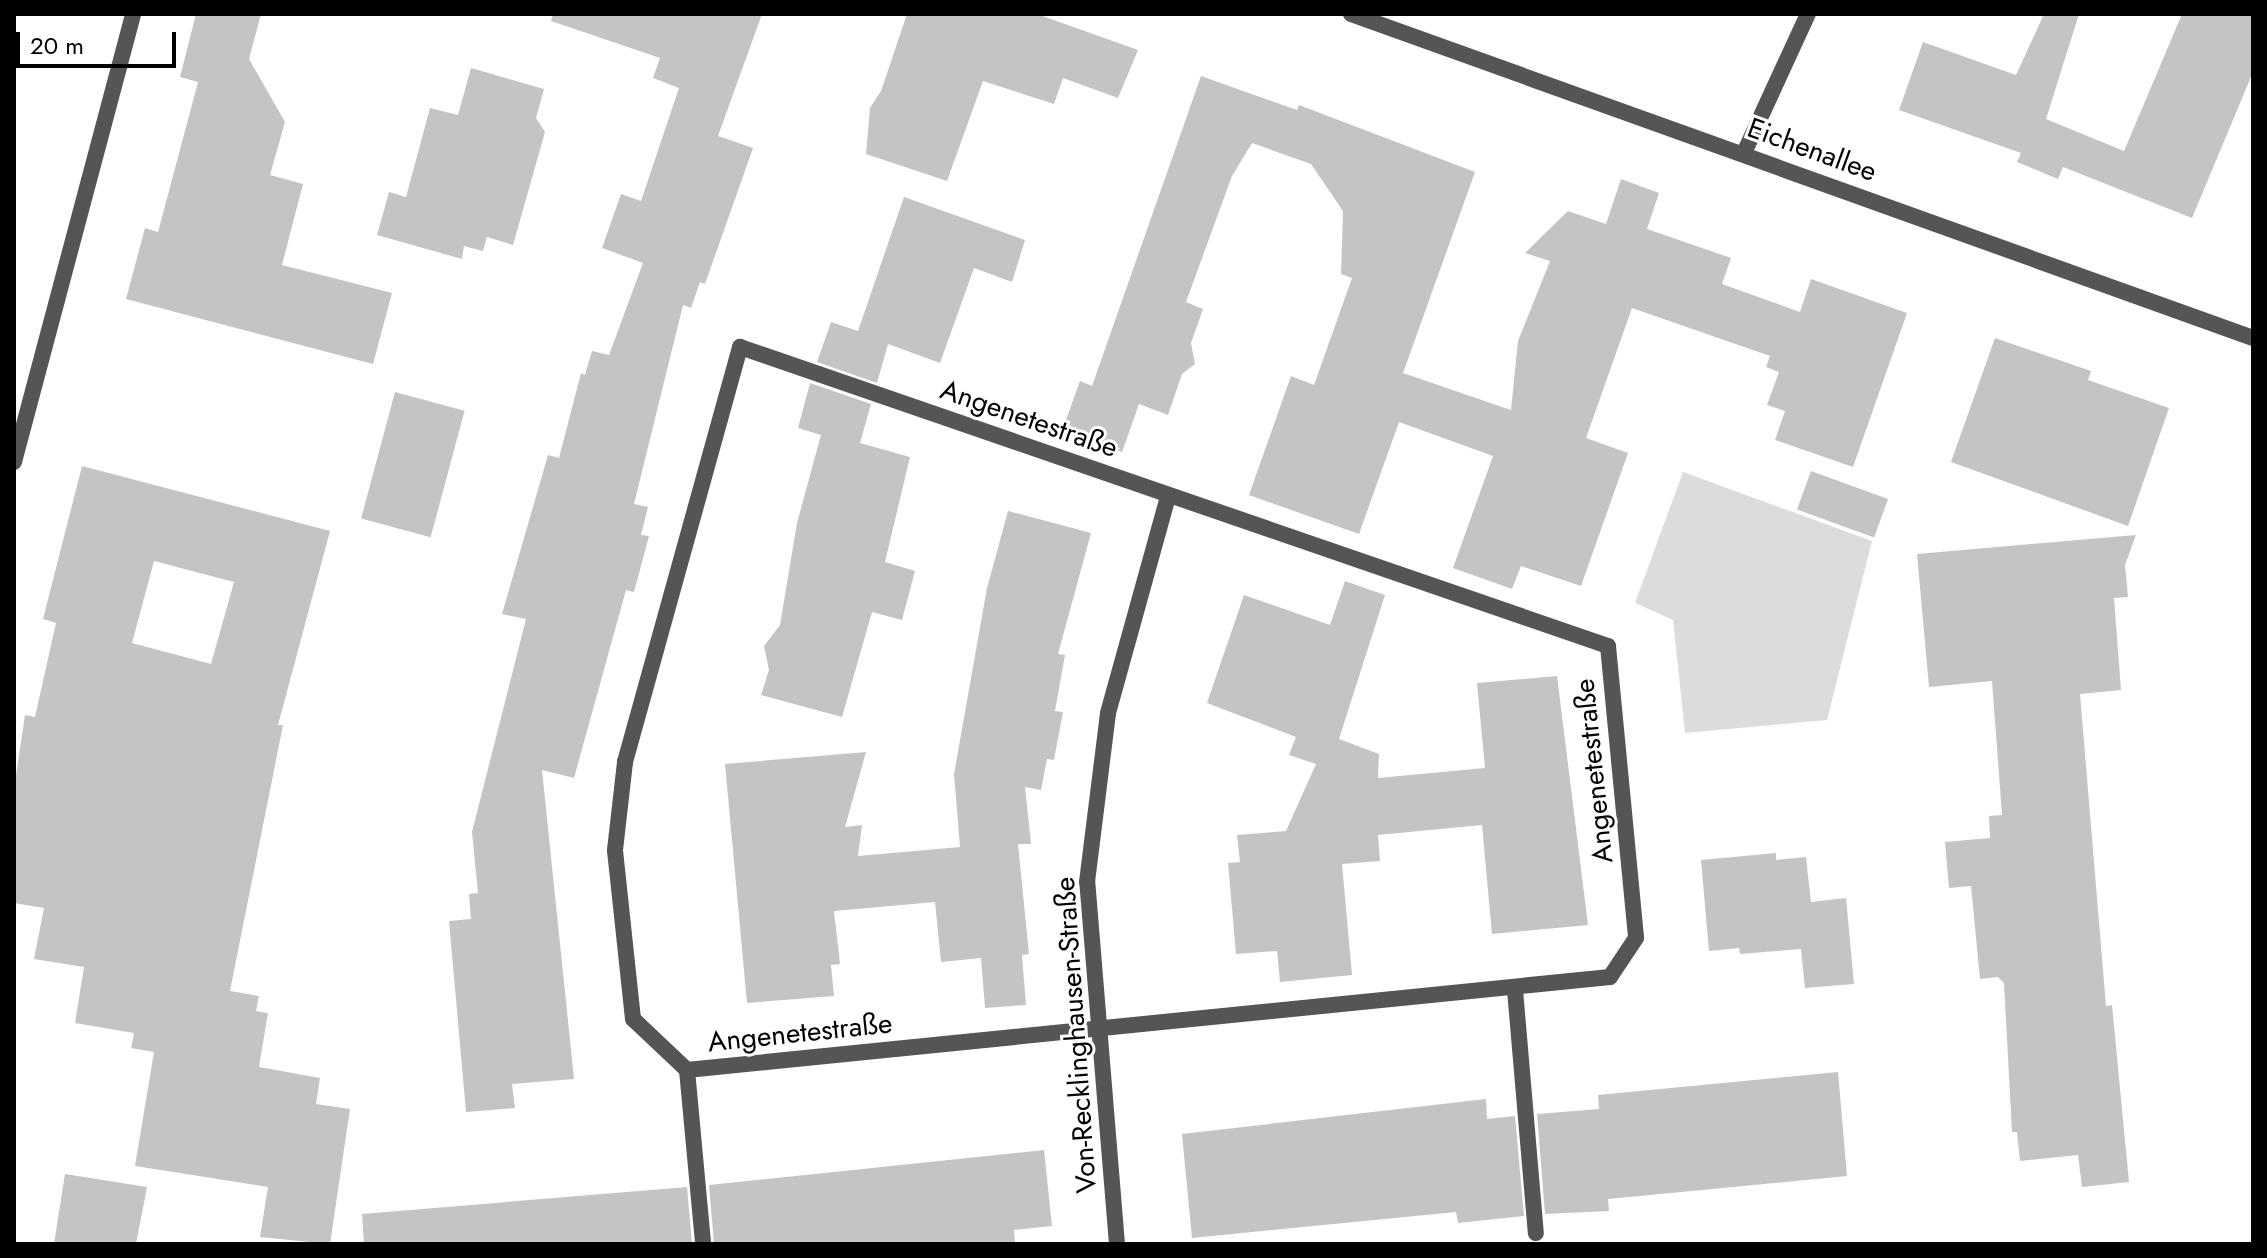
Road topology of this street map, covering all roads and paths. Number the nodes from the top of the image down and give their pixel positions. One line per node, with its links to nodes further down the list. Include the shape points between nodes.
1 (133, 14): 6 (street)
2 (1351, 14): 4 (street, Eichenallee)
3 (1808, 14): 4 (street)
4 (1744, 153): 5 (street, Eichenallee)
5 (2253, 338)
6 (14, 462)
7 (1168, 496): 8 (street, Angenetestraße, via 1608,646 1636,938 1610,977); 9 (street, Von-Recklinghausen-Straße, via 1108,713 1087,882); 10 (street, Angenetestraße, via 740,347 625,762 615,850 633,1019)
8 (1515, 990): 9 (street, Angenetestraße); 11 (street)
9 (1100, 1028): 10 (street, Angenetestraße); 13 (street, Von-Recklinghausen-Straße)
10 (687, 1070): 12 (street)
11 (1536, 1233)
12 (703, 1244)
13 (1117, 1244)

